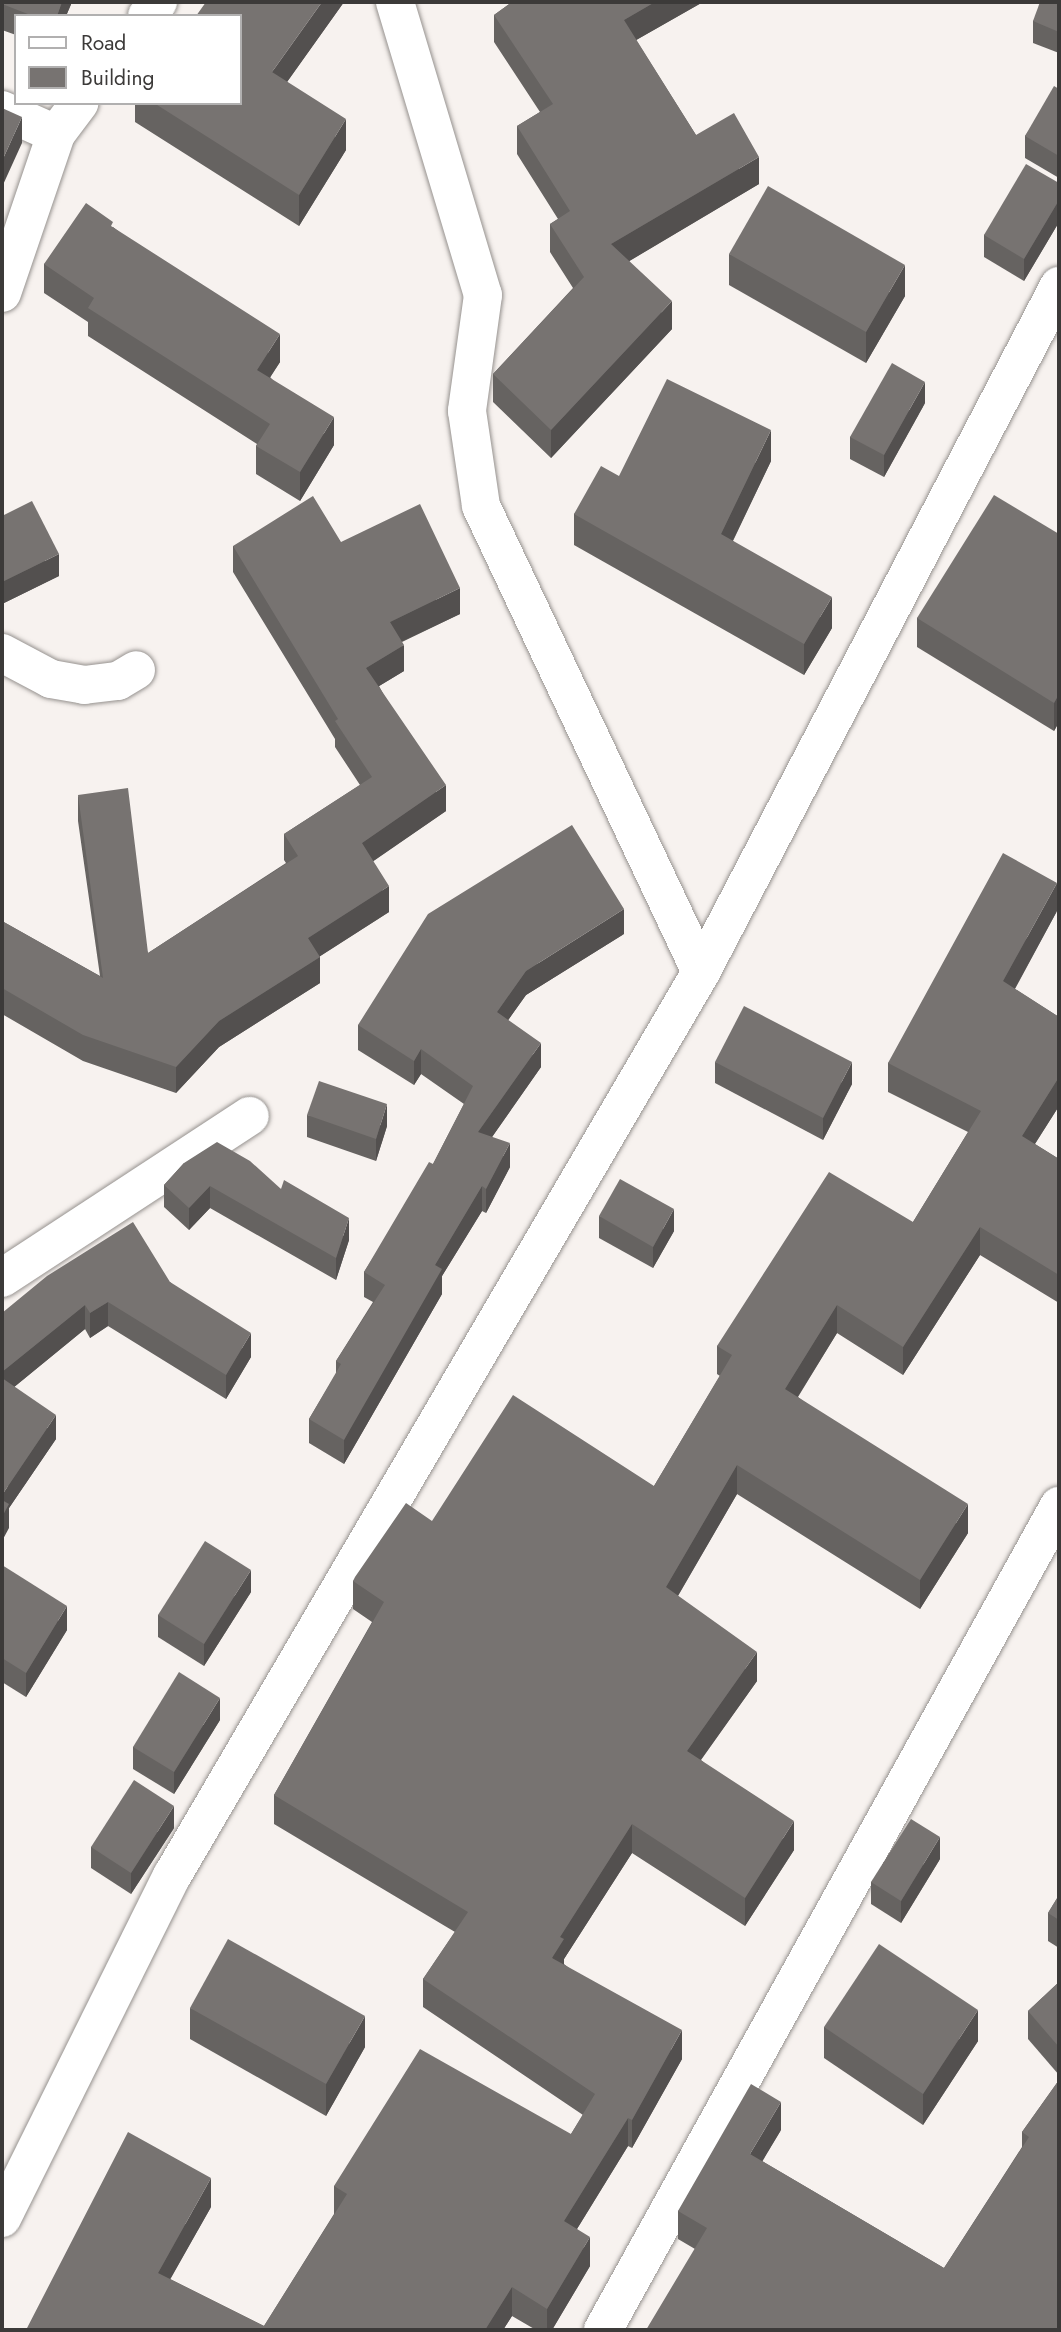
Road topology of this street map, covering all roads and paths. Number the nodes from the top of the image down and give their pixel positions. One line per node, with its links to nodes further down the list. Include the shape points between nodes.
1 (395, 2): 9 (street, via 483,295 467,411 481,506)
2 (78, 105): 4 (street)
3 (2, 110): 4 (street)
4 (56, 134): 6 (street)
5 (1059, 286): 9 (street)
6 (2, 293)
7 (2, 653): 8 (street, via 51,679 84,685 118,681)
8 (136, 670)
9 (701, 972): 13 (street, via 172,1876)
10 (250, 1116): 11 (street)
11 (5, 1271)
12 (1059, 1506): 14 (street)
13 (2, 2218)
14 (603, 2330)

